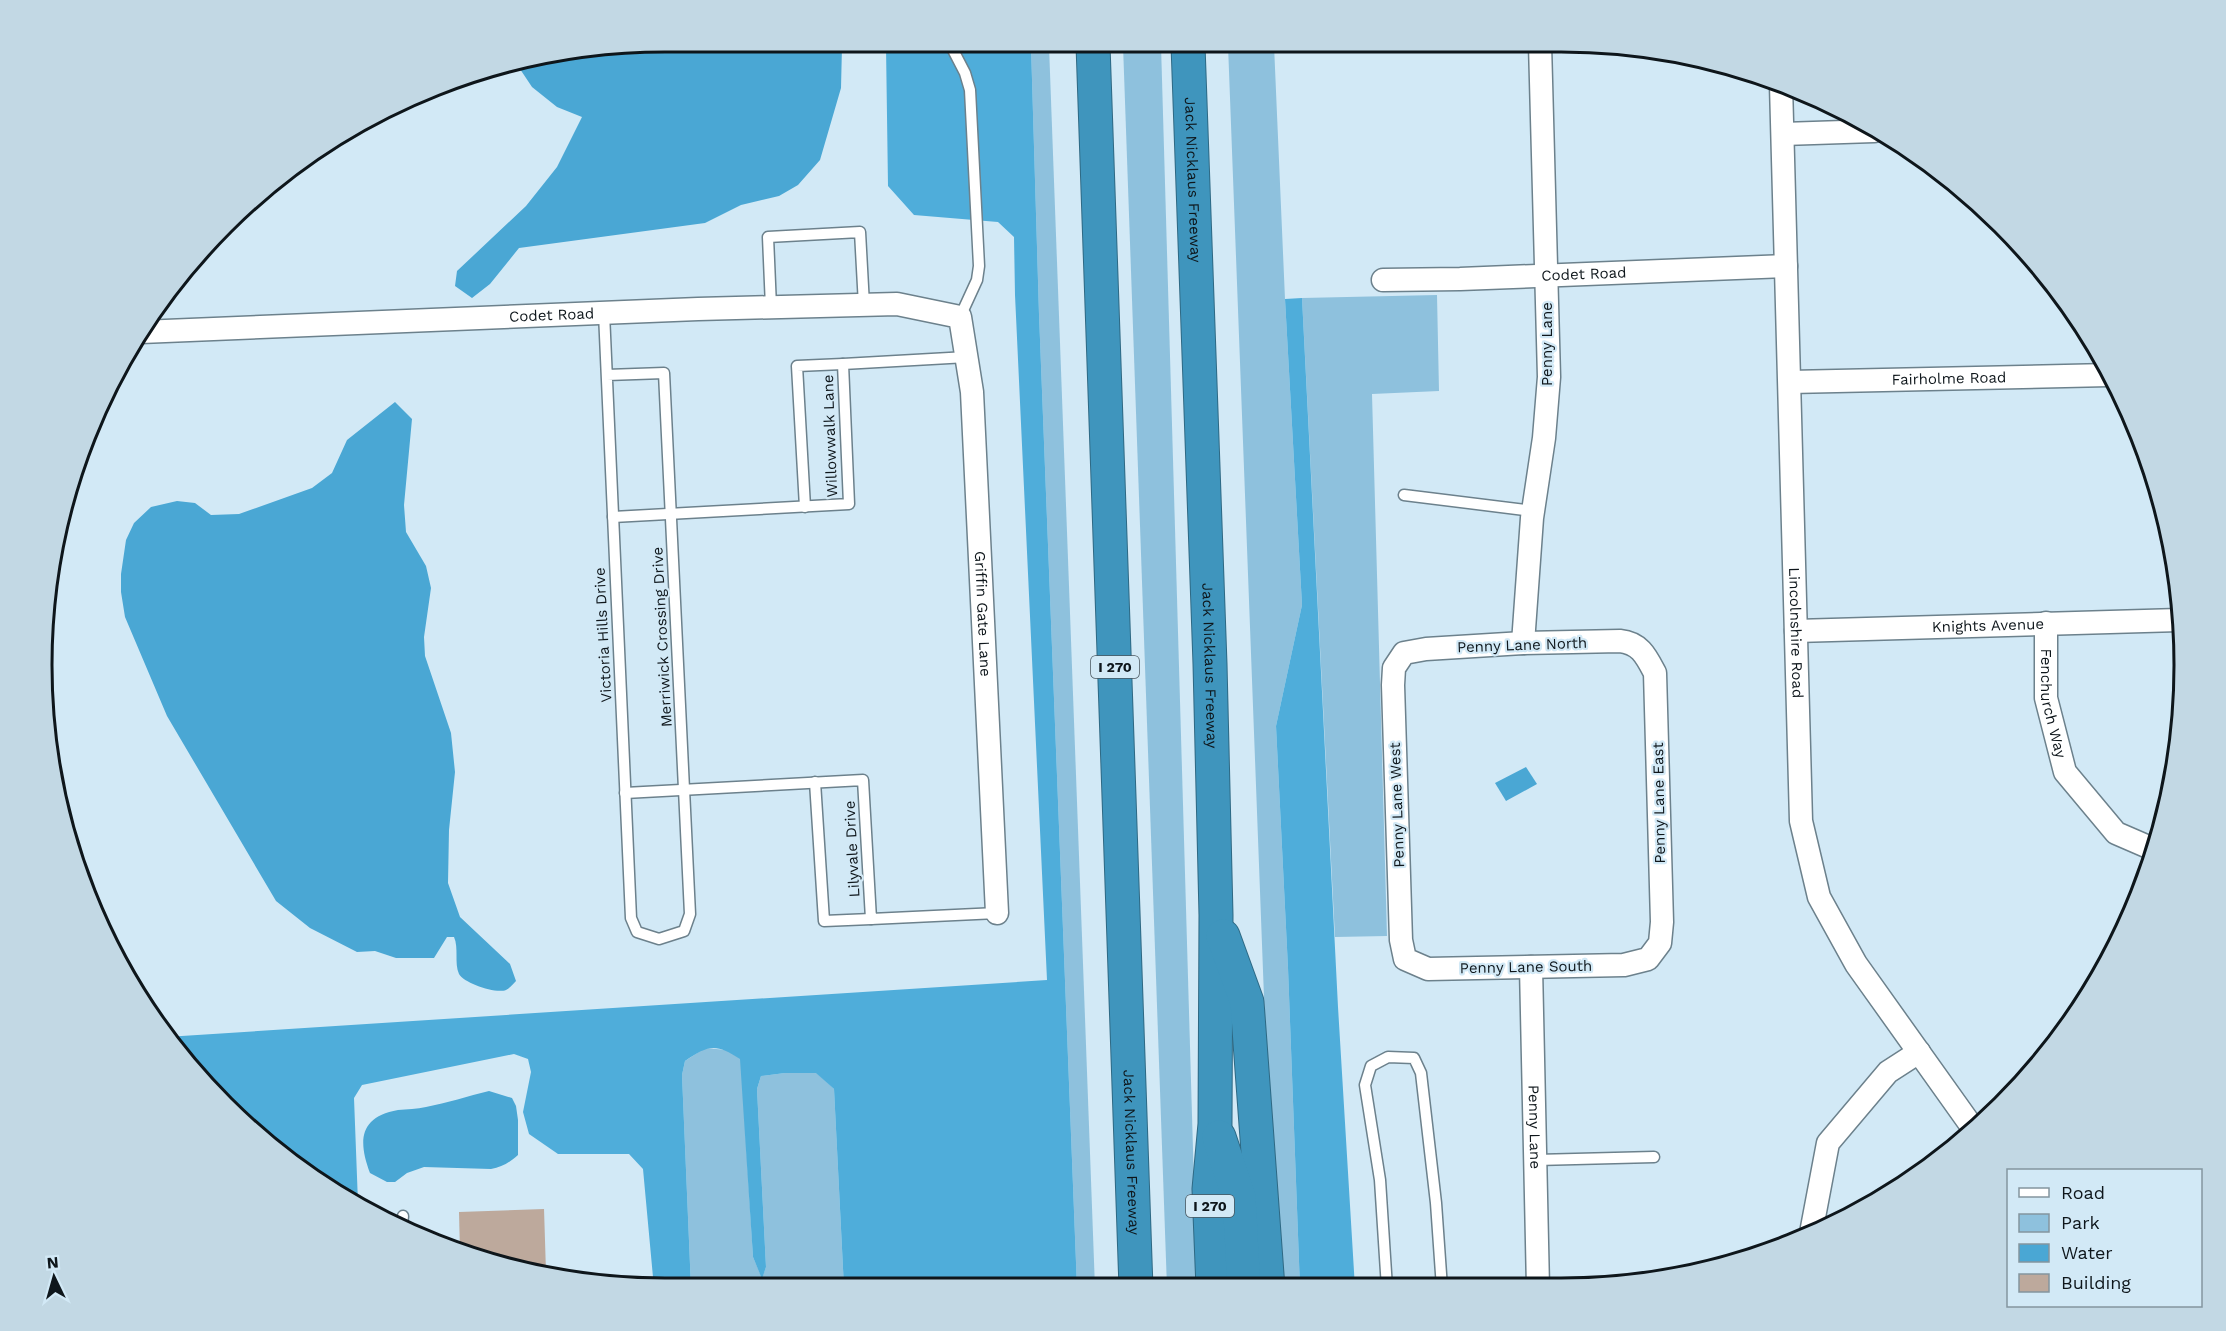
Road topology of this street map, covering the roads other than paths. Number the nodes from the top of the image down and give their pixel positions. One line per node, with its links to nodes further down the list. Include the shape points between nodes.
1 (954, 52): 14 (lane, via 970,90 979,252 977,280)
2 (1093, 52): 49 (highway, Jack Nicklaus Freeway / I 270)
3 (1188, 52): 37 (highway, Jack Nicklaus Freeway / I 270)
4 (1540, 52): 9 (street, Penny Lane)
5 (1781, 94): 7 (street, Lincolnshire Road)
6 (1860, 131): 7 (street)
7 (1783, 134): 8 (street, Lincolnshire Road)
8 (1786, 266): 9 (street, Codet Road); 20 (street, Lincolnshire Road)
9 (1546, 276): 10 (street, Codet Road); 23 (street, Penny Lane, via 1549,377)
10 (1383, 280)
11 (864, 305): 12 (street, Codet Road); 12 (lane, via 860,232 768,237); 14 (street, Codet Road, via 897,304)
12 (771, 307): 13 (street, Codet Road)
13 (604, 313): 15 (street, Codet Road); 18 (lane, Victoria Hills Drive)
14 (960, 317): 16 (street, Griffin Gate Lane)
15 (152, 332)
16 (967, 357): 17 (lane, Willowwalk Lane); 36 (street, Griffin Gate Lane, via 972,392)
17 (843, 364): 22 (lane, Willowwalk Lane, via 849,504); 22 (lane, via 797,366)
18 (607, 375): 24 (lane, Merriwick Crossing Drive, via 664,373); 25 (lane, Victoria Hills Drive)
19 (2100, 375): 20 (street, Fairholme Road)
20 (1790, 382): 28 (street, Lincolnshire Road)
21 (1404, 495): 23 (lane)
22 (805, 507): 24 (lane, Willowwalk Lane)
23 (1533, 511): 29 (street, Penny Lane)
24 (671, 514): 25 (lane, Willowwalk Lane); 33 (lane, Merriwick Crossing Drive)
25 (613, 517): 34 (lane, Victoria Hills Drive)
26 (2172, 620): 27 (street, Knights Avenue)
27 (2046, 623): 28 (street, Knights Avenue); 35 (street, Fenchurch Way, via 2046,698 2065,772 2116,833)
28 (1796, 631): 43 (street, Lincolnshire Road, via 1801,820 1819,897 1856,964)
29 (1522, 643): 30 (street, Penny Lane North, via 1620,641); 31 (street, Penny Lane North)
30 (1640, 648): 41 (street, Penny Lane East, via 1655,673 1658,761 1662,922 1660,943)
31 (1404, 653): 40 (street, Penny Lane West, via 1394,668 1393,685 1401,940)
32 (815, 782): 33 (lane, Lilyvale Drive); 38 (lane, via 824,921); 38 (lane, Lilyvale Drive, via 863,780)
33 (684, 789): 34 (lane, Lilyvale Drive); 39 (lane, Merriwick Crossing Drive, via 690,914 684,931)
34 (625, 793): 39 (lane, Victoria Hills Drive, via 631,918 637,932)
35 (2146, 846)
36 (997, 913): 38 (lane)
37 (1216, 915): 45 (highway, Jack Nicklaus Freeway / I 270); 52 (highway, via 1247,1002)
38 (871, 919)
39 (659, 939)
40 (1405, 959): 42 (street, Penny Lane South, via 1428,969)
41 (1648, 959): 42 (street, Penny Lane South, via 1624,965)
42 (1531, 967): 47 (street, Penny Lane)
43 (1919, 1052): 44 (street, Lincolnshire Road); 48 (street, via 1888,1072 1828,1143)
44 (1969, 1122)
45 (1215, 1124): 50 (highway, Jack Nicklaus Freeway / I 270, via 1209,1190); 51 (highway, via 1239,1197)
46 (1654, 1157): 47 (lane)
47 (1536, 1160): 55 (street, Penny Lane)
48 (1813, 1224)
49 (1136, 1278)
50 (1212, 1278)
51 (1243, 1278)
52 (1267, 1278)
53 (1387, 1278): 54 (lane, via 1380,1180 1365,1084 1371,1066 1388,1057 1414,1058 1421,1073)
54 (1441, 1278)
55 (1538, 1278)

